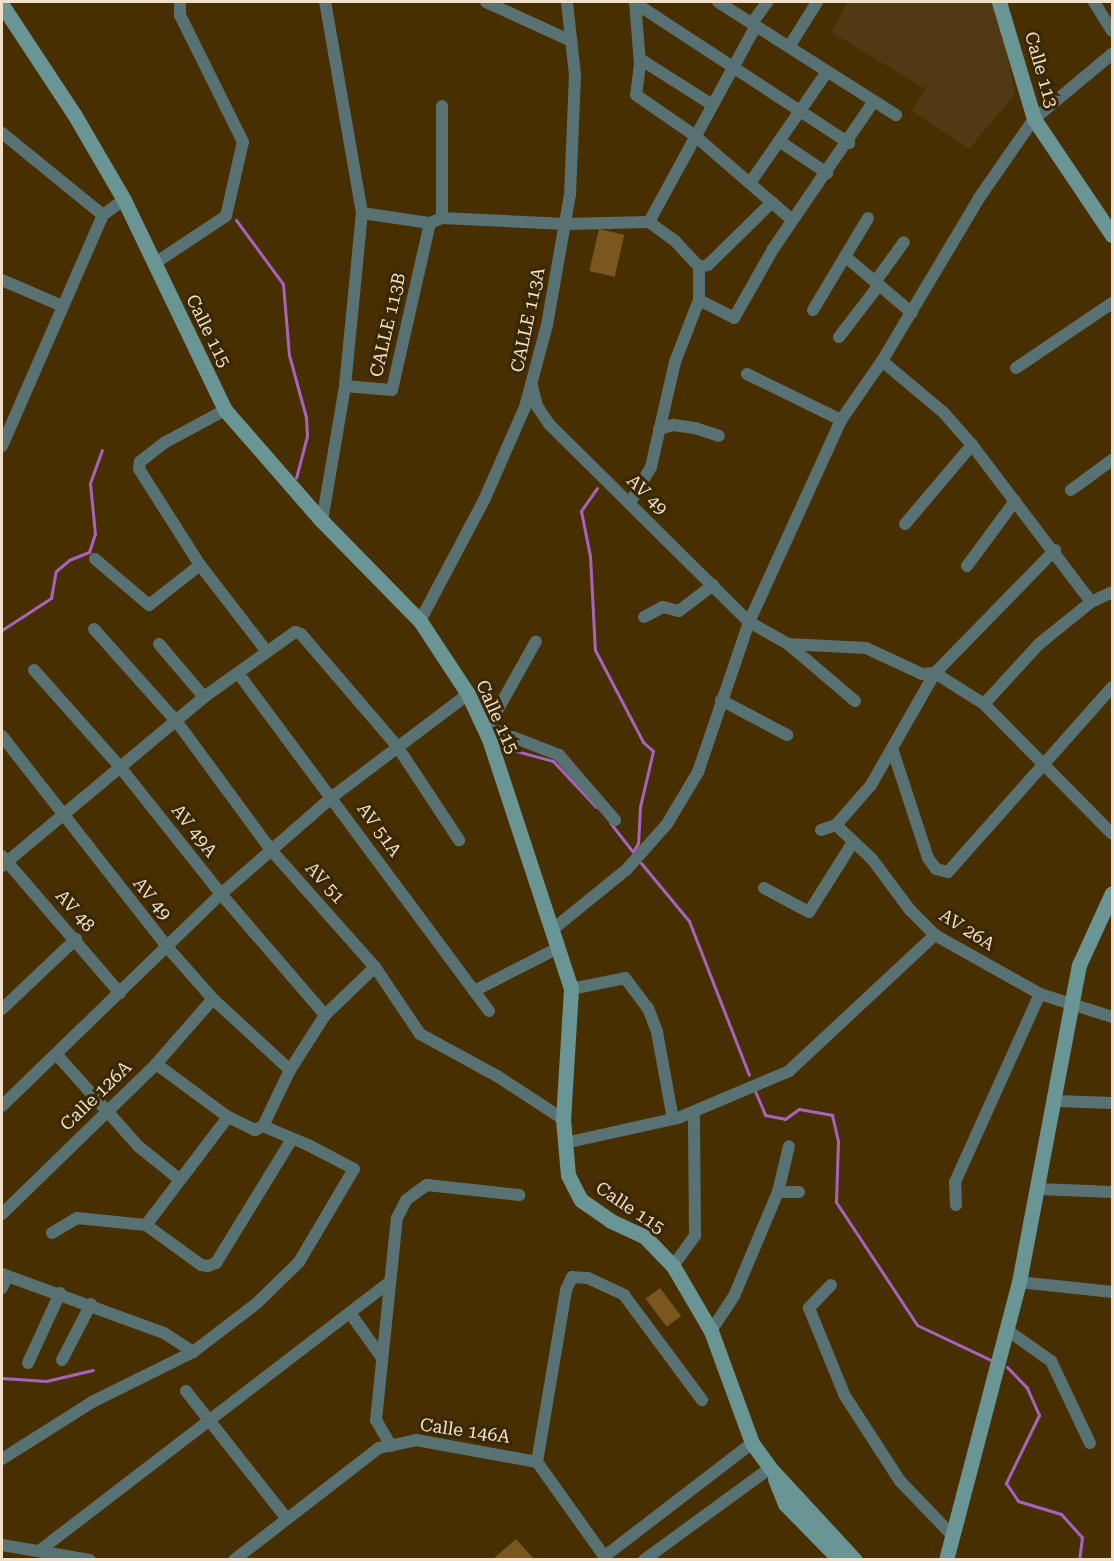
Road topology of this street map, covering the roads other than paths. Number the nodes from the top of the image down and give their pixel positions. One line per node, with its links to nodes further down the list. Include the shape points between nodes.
1 (180, 2): 44 (street, via 180,15 243,142 226,216)
2 (325, 2): 34 (street)
3 (486, 2): 14 (street)
4 (567, 2): 14 (street, CALLE 113A)
5 (635, 2): 17 (street); 18 (street)
6 (719, 2): 12 (street)
7 (767, 2): 12 (street)
8 (817, 2): 15 (street)
9 (999, 2): 25 (main road, Calle 113)
10 (1094, 2): 13 (street)
11 (2, 4): 32 (main road, Calle 115, via 75,114)
12 (754, 24): 15 (street); 18 (street)
13 (1113, 31)
14 (571, 41): 40 (street, CALLE 113A, via 575,75)
15 (789, 47): 19 (street)
16 (1113, 54): 25 (street)
17 (639, 59): 21 (street); 27 (street, via 636,95)
18 (733, 66): 21 (street); 23 (street)
19 (828, 72): 20 (street); 23 (street)
20 (874, 101): 24 (street); 29 (street)
21 (711, 105): 27 (street)
22 (442, 106): 38 (street)
23 (800, 111): 28 (street); 29 (street)
24 (896, 116)
25 (1034, 119): 41 (main road, Calle 113); 52 (street, via 979,198)
26 (2, 133): 35 (street)
27 (693, 135): 31 (street); 39 (street)
28 (779, 141): 30 (street); 31 (street)
29 (849, 142): 30 (street)
30 (827, 173): 37 (street)
31 (750, 183): 33 (street)
32 (124, 200): 35 (street); 44 (main road, Calle 115)
33 (772, 202): 37 (street); 45 (street, via 708,265)
34 (362, 213): 38 (street); 57 (street)
35 (103, 215): 50 (street)
36 (868, 218): 43 (street)
37 (792, 220): 48 (street, via 734,318)
38 (436, 221): 40 (street); 57 (street, CALLE 113B, via 392,390)
39 (650, 222): 40 (street); 45 (street)
40 (566, 224): 58 (street, CALLE 113A)
41 (1113, 235)
42 (904, 242): 47 (street)
43 (847, 258): 47 (street); 51 (street)
44 (155, 263): 59 (main road, Calle 115)
45 (699, 267): 48 (street)
46 (2, 280): 50 (street)
47 (877, 283): 52 (street); 53 (street)
48 (699, 300): 61 (street, via 675,362)
49 (1113, 303): 55 (street)
50 (62, 306): 63 (street)
51 (813, 310)
52 (912, 313): 54 (street)
53 (840, 337)
54 (882, 361): 60 (street); 64 (street, via 943,412)
55 (1016, 368)
56 (747, 374): 60 (street)
57 (345, 386): 69 (street)
58 (532, 386): 68 (street, AV 49, via 537,406 549,424); 79 (street, CALLE 113A, via 485,498)
59 (225, 410): 69 (main road, Calle 115); 73 (street, via 140,462 139,469)
60 (841, 420): 80 (street)
61 (659, 429): 62 (street, via 695,428); 68 (street, via 651,467)
62 (719, 436)
63 (2, 441)
64 (972, 446): 67 (street); 70 (street)
65 (1113, 460): 66 (street)
66 (1071, 490)
67 (1015, 501): 71 (street); 74 (street)
68 (630, 503): 75 (street, AV 49)
69 (322, 521): 79 (main road, Calle 115)
70 (905, 524)
71 (1054, 550): 77 (street); 88 (street)
72 (95, 559): 73 (street, via 149,605)
73 (200, 565): 85 (street)
74 (967, 566)
75 (712, 585): 78 (street, via 680,611 663,607); 80 (street, AV 49)
76 (1113, 592): 77 (street)
77 (1091, 602): 94 (street, via 1039,644)
78 (644, 617)
79 (420, 621): 90 (main road, Calle 115)
80 (749, 622): 84 (street, AV 49); 92 (street)
81 (94, 629): 95 (street, AV 51)
82 (536, 640): 96 (street)
83 (159, 644): 91 (street)
84 (788, 644): 88 (street, via 866,648 922,674); 93 (street, AV 49)
85 (265, 649): 87 (street); 99 (street, via 295,632 301,634)
86 (34, 670): 102 (street, AV 49A)
87 (238, 673): 91 (street); 103 (street, AV 51A)
88 (935, 673): 94 (street); 100 (street)
89 (1113, 687): 101 (street)
90 (468, 694): 96 (main road, Calle 115); 99 (street)
91 (204, 697): 95 (street)
92 (721, 700): 97 (street); 116 (street, via 698,772 668,824 627,868)
93 (855, 701)
94 (984, 704): 101 (street)
95 (177, 722): 102 (street); 111 (street, AV 51)
96 (485, 726): 105 (street, via 559,755); 116 (main road, Calle 115)
97 (787, 735)
98 (2, 736): 104 (street, AV 49)
99 (397, 746): 103 (street); 109 (street)
100 (892, 748): 101 (street, via 928,858 943,872 954,867); 106 (street, via 871,785)
101 (1046, 765): 108 (street)
102 (120, 767): 104 (street); 115 (street, AV 49A)
103 (332, 796): 111 (street); 123 (street, AV 51A)
104 (61, 813): 112 (street); 119 (street, AV 49)
105 (615, 820)
106 (836, 825): 107 (street); 110 (street, AV 26A)
107 (820, 830)
108 (1113, 834)
109 (459, 840)
110 (853, 842): 113 (street, via 808,912); 117 (street, AV 26A, via 884,872 917,919)
111 (272, 850): 115 (street); 121 (street, AV 51)
112 (3, 860): 118 (street, AV 48)
113 (764, 888)
114 (1113, 893): 127 (main road, via 1079,965)
115 (221, 894): 119 (street); 130 (street, AV 49A)
116 (552, 930): 120 (main road, Calle 115)
117 (935, 935): 125 (street, AV 26A); 139 (street, via 795,1067)
118 (76, 939): 124 (street, AV 48); 128 (street)
119 (168, 948): 124 (street); 126 (street, AV 49)
120 (558, 948): 122 (main road, Calle 115); 123 (street)
121 (375, 967): 130 (street); 141 (street, AV 51, via 420,1035 497,1076)
122 (571, 989): 141 (main road, Calle 115); 142 (street, via 625,978 648,1008 657,1032)
123 (474, 991): 129 (street, AV 51A)
124 (120, 993): 132 (street)
125 (1040, 994): 127 (street, AV 26A); 153 (street, via 955,1182)
126 (213, 999): 133 (street, Calle 126A); 134 (street, AV 49)
127 (1072, 1003): 131 (street, AV 26A); 135 (main road)
128 (2, 1009)
129 (489, 1011)
130 (325, 1015): 134 (street)
131 (1113, 1017)
132 (57, 1055): 137 (street); 138 (street)
133 (156, 1064): 138 (street, Calle 126A); 140 (street)
134 (290, 1070): 143 (street)
135 (1056, 1101): 136 (street); 148 (main road)
136 (1113, 1103)
137 (2, 1106)
138 (108, 1110): 147 (street, via 138,1146); 154 (street, Calle 126A)
139 (694, 1112): 142 (street); 157 (street, via 695,1236)
140 (228, 1117): 143 (street, via 255,1130); 147 (street)
141 (563, 1119): 145 (main road, Calle 115)
142 (673, 1119): 145 (street)
143 (263, 1126): 144 (street)
144 (292, 1138): 155 (street, via 216,1263 201,1265); 169 (street, via 354,1169 299,1262 257,1303)
145 (565, 1143): 157 (main road, Calle 115, via 568,1175 582,1200 611,1221 645,1237)
146 (789, 1146): 149 (street)
147 (179, 1179): 155 (street)
148 (1039, 1189): 151 (street); 160 (main road)
149 (778, 1192): 150 (street); 168 (street, via 734,1296)
150 (799, 1192)
151 (1113, 1192)
152 (519, 1195): 159 (street, via 427,1185 406,1200 397,1218)
153 (956, 1204)
154 (2, 1215)
155 (146, 1225): 156 (street, via 77,1218)
156 (52, 1233)
157 (673, 1266): 168 (main road, Calle 115)
158 (4, 1275): 162 (street); 164 (street)
159 (390, 1282): 166 (street); 170 (street)
160 (1019, 1282): 163 (street); 167 (main road)
161 (831, 1285): 183 (street, via 809,1308 845,1396 900,1481)
162 (2, 1288)
163 (1113, 1292)
164 (60, 1293): 165 (street); 172 (street)
165 (91, 1304): 169 (street, via 164,1333); 171 (street)
166 (350, 1313): 170 (street); 175 (street)
167 (1007, 1330): 177 (street, via 1051,1361); 183 (main road)
168 (711, 1331): 176 (main road, Calle 115)
169 (193, 1352): 179 (street, via 92,1402)
170 (382, 1358): 178 (street, via 376,1420)
171 (62, 1360)
172 (28, 1363)
173 (186, 1391): 175 (street)
174 (702, 1400): 180 (street, via 624,1295 588,1278 572,1277 566,1290)
175 (209, 1421): 182 (street); 185 (street)
176 (752, 1443): 181 (main road, Calle 115); 186 (street)
177 (1090, 1443)
178 (391, 1446): 180 (street, Calle 146A, via 416,1440); 182 (street, Calle 146A, via 379,1448)
179 (3, 1456)
180 (537, 1462): 186 (street)
181 (770, 1468): 189 (street); 190 (main road, Calle 115, via 786,1504); 191 (main road, Calle 115)
182 (287, 1519): 188 (street, Calle 146A)
183 (952, 1534): 192 (main road)
184 (2, 1545): 185 (street)
185 (39, 1551): 187 (street)
186 (606, 1558)
187 (90, 1560)
188 (234, 1560)
189 (644, 1560)
190 (840, 1560)
191 (855, 1560)
192 (945, 1560)

